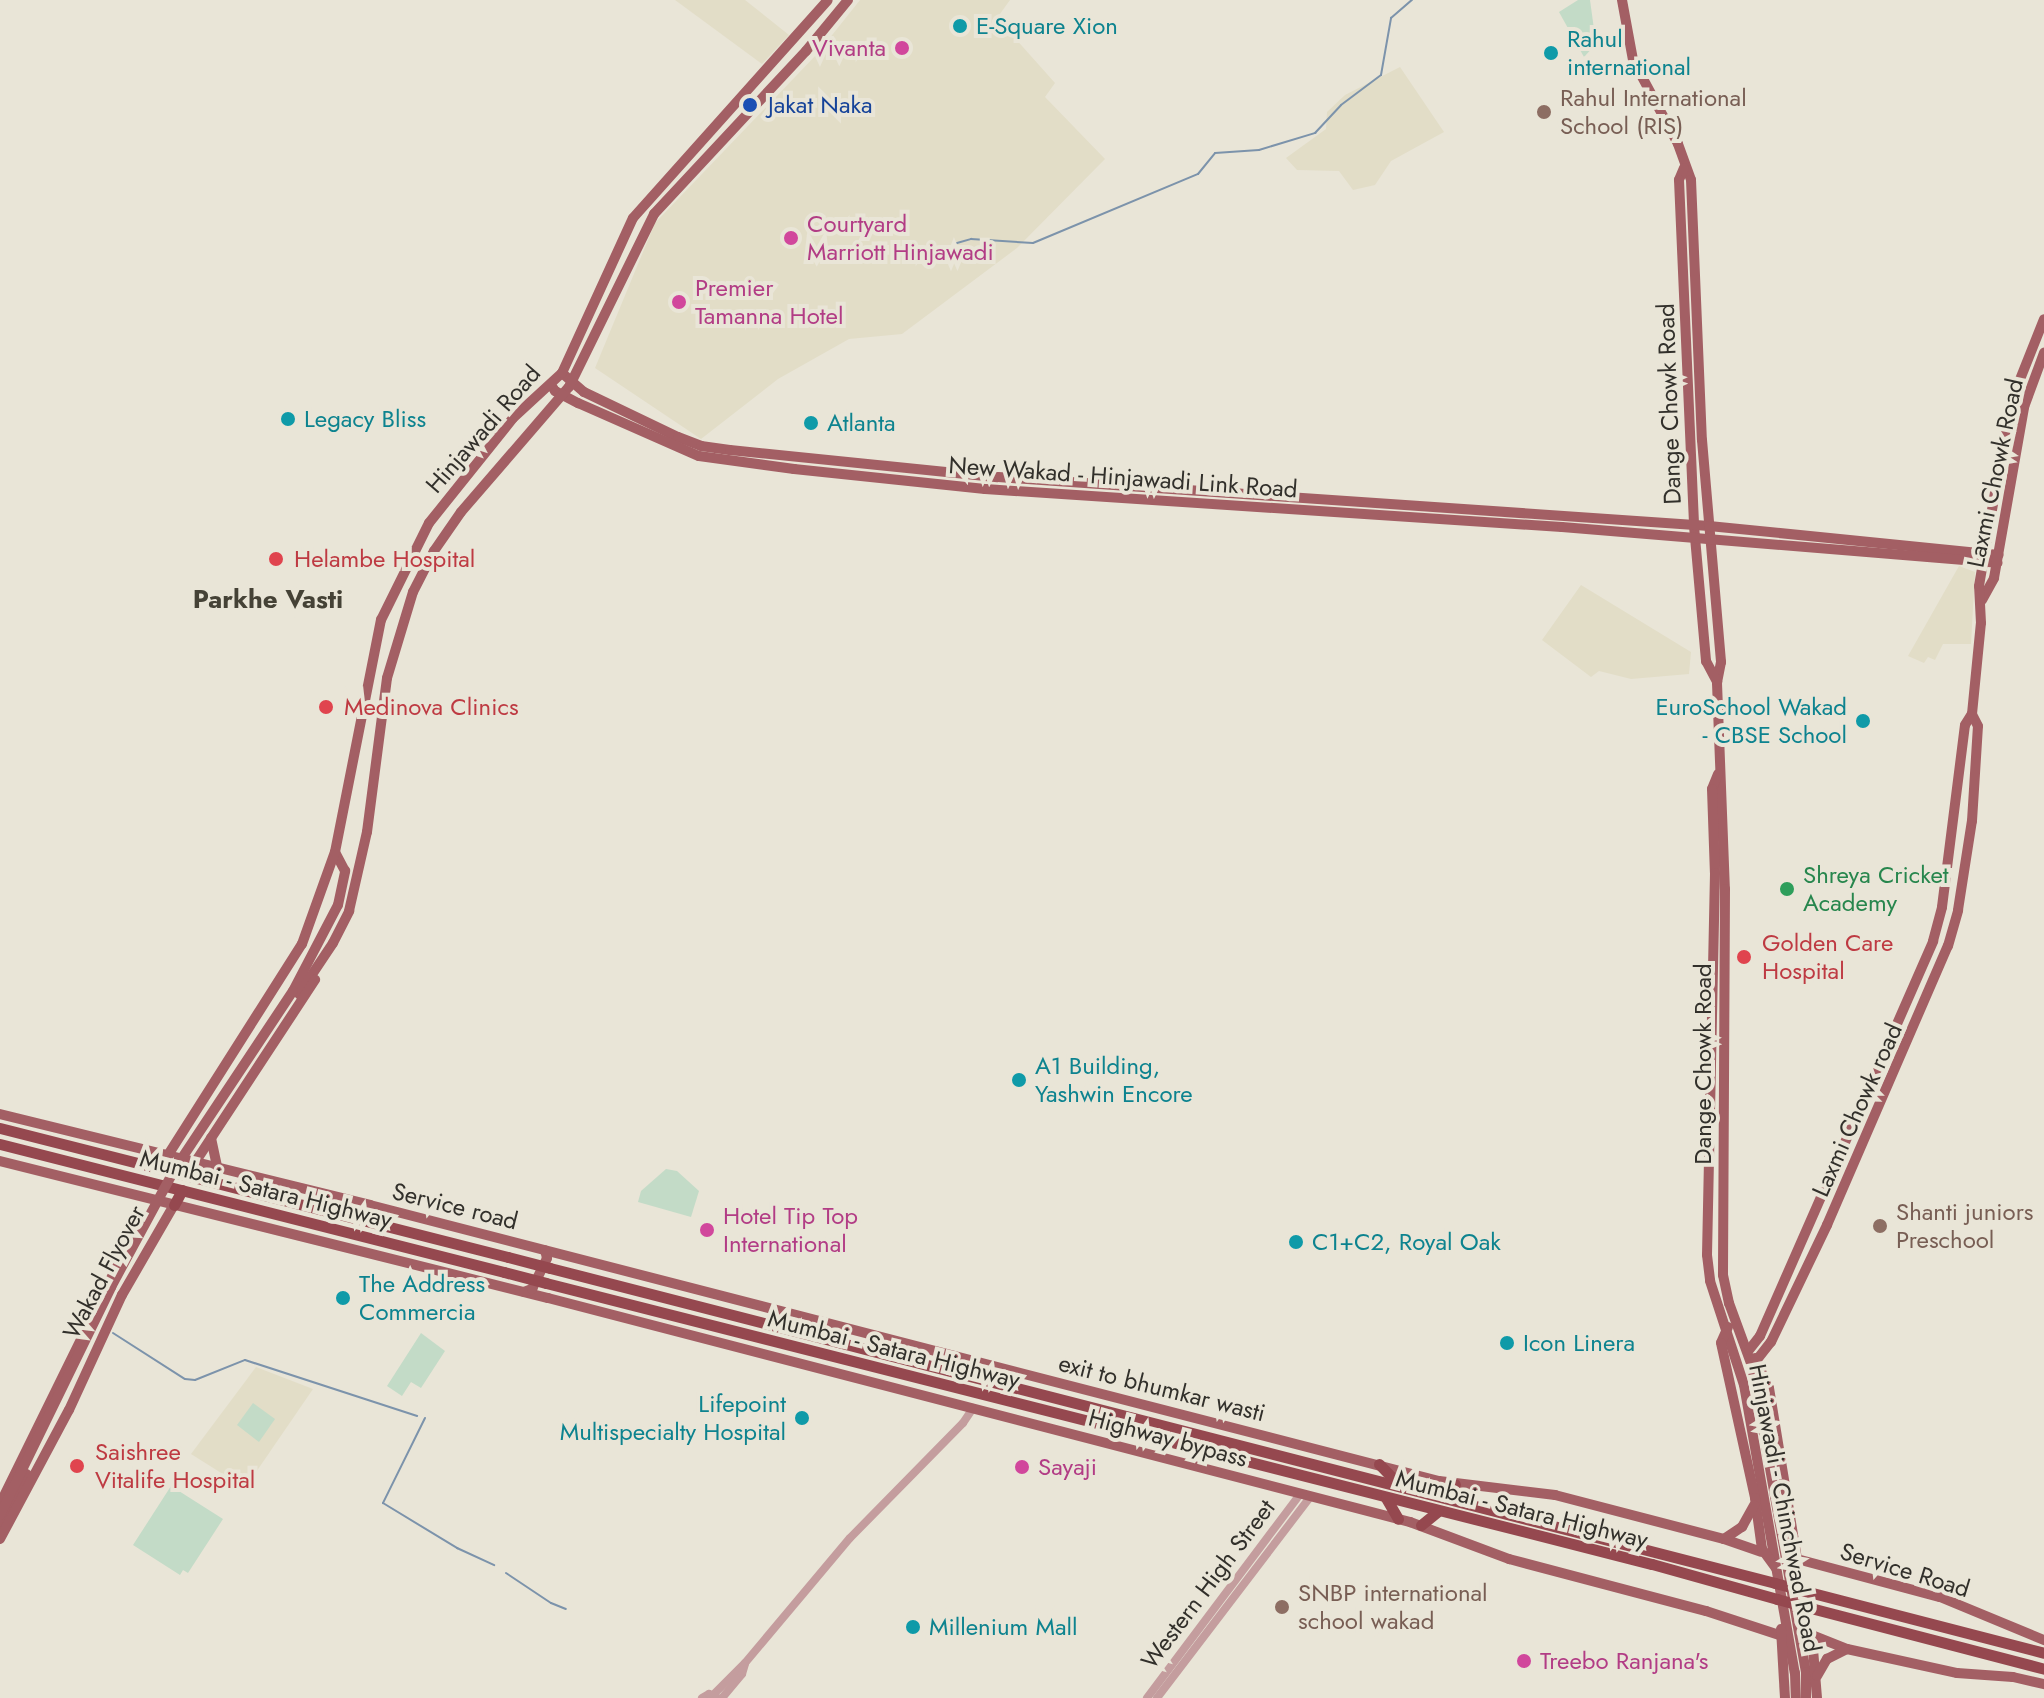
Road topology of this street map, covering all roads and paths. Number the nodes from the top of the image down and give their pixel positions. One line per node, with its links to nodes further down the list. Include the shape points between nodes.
1 (828, 0): 7 (main road, Hinjawadi Road, via 633,218)
2 (848, 0): 7 (main road, via 654,214)
3 (1622, 0): 4 (main road, Dange Chowk Road, via 1633,60 1691,180)
4 (1691, 310): 12 (main road, Dange Chowk Road); 13 (main road, Dange Chowk Road)
5 (2044, 319): 16 (main road, Laxmi Chowk Road, via 2011,402)
6 (2044, 353): 17 (main road, Laxmi Chowk Road, via 2024,407)
7 (566, 377): 8 (main road, Hinjawadi Road, via 554,377); 9 (main road, Hinjawadi Road); 10 (main road, New Wakad - Hinjawadi Link Road, via 584,392 701,446)
8 (551, 385): 9 (main road, New Wakad - Hinjawadi Link Road); 18 (main road, Hinjawadi Road, via 513,418 455,488 429,523)
9 (561, 393): 10 (main road, New Wakad - Hinjawadi Link Road, via 699,456 985,489); 19 (main road, Hinjawadi Road, via 461,512)
10 (1182, 496): 11 (main road, New Wakad - Hinjawadi Link Road)
11 (1562, 522): 12 (main road, New Wakad - Hinjawadi Link Road); 14 (main road, New Wakad - Hinjawadi Link Road)
12 (1694, 526): 13 (main road, New Wakad - Hinjawadi Link Road); 14 (main road, Dange Chowk Road)
13 (1709, 526): 15 (main road, Dange Chowk Road); 16 (main road, New Wakad - Hinjawadi Link Road)
14 (1696, 538): 15 (main road, New Wakad - Hinjawadi Link Road); 21 (main road, Dange Chowk Road, via 1706,661)
15 (1710, 540): 16 (main road, New Wakad - Hinjawadi Link Road); 21 (main road, Dange Chowk Road, via 1721,662)
16 (1986, 558): 17 (main road); 20 (main road, Laxmi Chowk Road, via 1979,586)
17 (1999, 559): 20 (main road, Laxmi Chowk Road)
18 (396, 585): 19 (main road); 24 (main road, Hinjawadi Road, via 373,648)
19 (413, 592): 26 (main road, Hinjawadi Road, via 387,678 362,863 349,911)
20 (1982, 600): 22 (main road, Laxmi Chowk road)
21 (1717, 683): 23 (main road, Dange Chowk Road)
22 (1972, 714): 46 (main road, Laxmi Chowk road, via 1965,725 1933,941); 47 (main road, Laxmi Chowk road, via 1978,726 1972,821 1948,946 1827,1225)
23 (1718, 774): 40 (main road, Dange Chowk Road, via 1712,789); 41 (main road, Dange Chowk Road, via 1723,789 1725,889)
24 (335, 852): 25 (main road, Hinjawadi Road, via 345,882); 32 (main road, via 292,962)
25 (316, 951): 27 (main road, Wakad Flyover)
26 (319, 966): 27 (main road, Wakad Flyover); 30 (main road, via 303,1003)
27 (296, 992): 59 (main road, Wakad Flyover, bridge, via 159,1210)
28 (0, 1114): 32 (main road, Service road)
29 (0, 1128): 51 (highway, Mumbai - Satara Highway, bridge)
30 (211, 1138): 34 (main road); 35 (main road)
31 (0, 1144): 36 (highway, Mumbai - Satara Highway)
32 (168, 1155): 34 (main road, Service road)
33 (0, 1161): 37 (main road)
34 (196, 1161): 35 (main road, Service road)
35 (217, 1166): 39 (main road, Service road)
36 (182, 1190): 38 (highway); 54 (highway, Mumbai - Satara Highway, bridge)
37 (148, 1199): 38 (main road); 42 (main road, via 146,1213)
38 (174, 1205): 43 (main road); 44 (main road)
39 (545, 1250): 43 (main road, via 536,1253 521,1286); 49 (main road, exit to bhumkar wasti)
40 (1707, 1255): 41 (main road); 45 (main road, Dange Chowk Road, via 1710,1281)
41 (1723, 1255): 45 (main road, Dange Chowk Road)
42 (105, 1287): 44 (main road); 55 (main road)
43 (524, 1292): 48 (main road, Highway bypass)
44 (122, 1295): 61 (main road, via 69,1410)
45 (1732, 1325): 46 (main road, Dange Chowk Road); 56 (main road, via 1721,1343); 65 (main road, Hinjawadi - Chinchwad Road)
46 (1749, 1350): 47 (main road, Dange Chowk Road)
47 (1755, 1365): 64 (main road, via 1769,1388); 65 (main road, Hinjawadi - Chinchwad Road)
48 (973, 1408): 53 (main road, Highway bypass); 77 (street, via 850,1538)
49 (1379, 1464): 50 (main road, exit to bhumkar wasti); 51 (highway)
50 (1455, 1484): 52 (highway); 62 (main road, exit to bhumkar wasti, via 1555,1495)
51 (1398, 1485): 52 (highway, Mumbai - Satara Highway)
52 (1434, 1494): 65 (highway, Mumbai - Satara Highway)
53 (1305, 1495): 58 (main road, Highway bypass); 73 (street, Western High Street)
54 (1386, 1498): 57 (highway, Mumbai - Satara Highway); 58 (highway)
55 (0, 1504)
56 (1755, 1504): 62 (main road, via 1742,1527); 65 (main road, via 1762,1549)
57 (1437, 1512): 60 (highway); 74 (highway, Mumbai - Satara Highway, bridge)
58 (1398, 1519): 60 (main road, Highway bypass)
59 (1, 1524)
60 (1421, 1525): 68 (main road, Highway bypass, via 1501,1557)
61 (0, 1539)
62 (1724, 1539): 63 (main road, exit to bhumkar wasti)
63 (1761, 1552)
64 (1797, 1559): 65 (main road); 70 (main road, Service Road, via 1940,1597)
65 (1781, 1575): 66 (main road, Hinjawadi - Chinchwad Road); 67 (main road, Hinjawadi - Chinchwad Road); 72 (highway, Mumbai - Satara Highway, bridge, via 1801,1590)
66 (1785, 1613): 68 (main road); 82 (main road, Hinjawadi - Chinchwad Road)
67 (1799, 1630): 69 (main road); 83 (main road, Hinjawadi - Chinchwad Road)
68 (1779, 1635): 81 (main road)
69 (1812, 1637): 71 (main road); 75 (main road)
70 (2044, 1640)
71 (1847, 1649): 75 (main road, via 1827,1659); 76 (main road, via 1957,1673)
72 (2044, 1653)
73 (1176, 1666): 79 (street, Western High Street); 80 (street, Western High Street)
74 (2044, 1669)
75 (1816, 1678): 84 (main road)
76 (2044, 1684)
77 (718, 1697): 78 (street)
78 (702, 1698)
79 (1147, 1698)
80 (1157, 1698)
81 (1785, 1698)
82 (1796, 1698)
83 (1806, 1698)
84 (1817, 1698)

